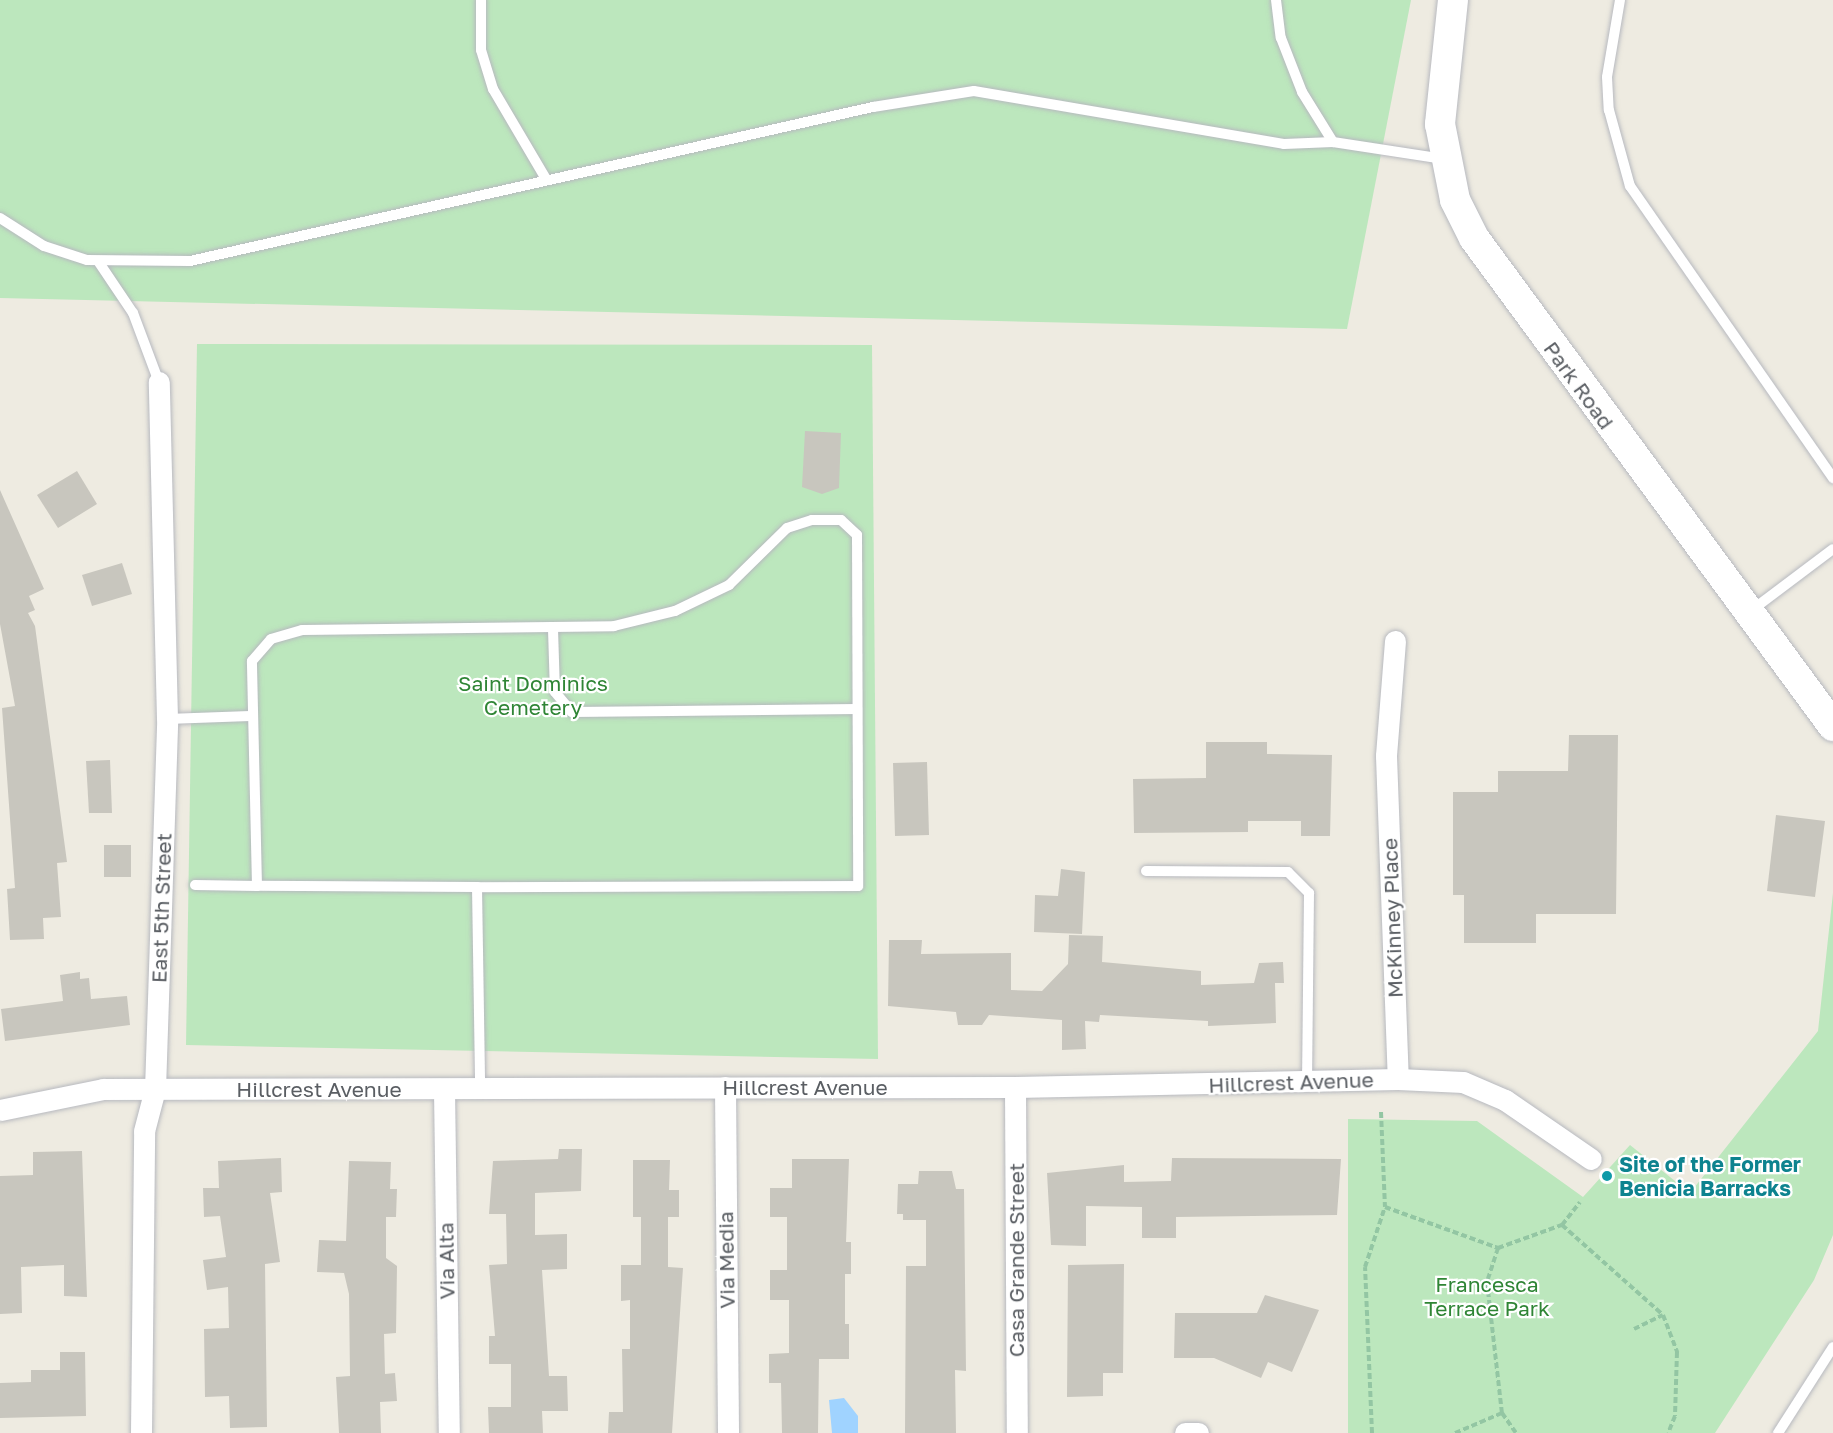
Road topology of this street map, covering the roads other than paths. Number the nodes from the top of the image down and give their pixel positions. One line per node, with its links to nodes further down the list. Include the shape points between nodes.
1 (481, 0): 7 (lane, via 481,50 493,89)
2 (1276, 0): 5 (lane, via 1281,38 1302,92)
3 (1453, 0): 6 (street, Park Road, via 1440,91)
4 (1620, 0): 11 (lane, via 1607,77 1609,110 1630,186)
5 (1333, 142): 6 (lane); 7 (lane, via 1274,142 974,91 873,107)
6 (1444, 159): 13 (street, Park Road, via 1455,200 1474,238)
7 (546, 179): 9 (lane, via 190,261)
8 (0, 218): 9 (lane, via 44,246)
9 (98, 261): 10 (lane, via 133,313)
10 (159, 382): 18 (street, East 5th Street)
11 (1833, 478)
12 (1833, 549): 13 (lane)
13 (1747, 614): 19 (street, Park Road)
14 (554, 629): 16 (lane, via 555,692 572,712); 16 (lane, via 614,626 675,611 729,585 787,528 812,520 841,520 857,535); 17 (lane, via 302,630 271,639 252,661)
15 (1395, 641): 24 (street, McKinney Place, via 1386,756)
16 (857, 709): 23 (lane, via 858,886)
17 (250, 716): 18 (lane); 22 (lane)
18 (167, 719): 28 (street, East 5th Street)
19 (1833, 726)
20 (1146, 871): 25 (lane, via 1288,872 1309,893)
21 (195, 885): 22 (lane)
22 (257, 886): 23 (lane)
23 (477, 887): 30 (lane)
24 (1398, 1079): 25 (street, Hillcrest Avenue); 32 (street, Hillcrest Avenue, via 1463,1082 1505,1100)
25 (1307, 1083): 26 (street, Hillcrest Avenue)
26 (1015, 1086): 27 (street, Hillcrest Avenue); 37 (street, Casa Grande Street)
27 (725, 1088): 30 (street, Hillcrest Avenue); 36 (street, Via Media)
28 (155, 1089): 29 (street, Hillcrest Avenue); 31 (street, Hillcrest Avenue, via 45,1097); 34 (street, East 5th Street, via 144,1131)
29 (444, 1089): 30 (street, Hillcrest Avenue); 35 (street, Via Alta)
30 (480, 1089)
31 (0, 1110)
32 (1591, 1160)
33 (1833, 1347): 40 (lane)
34 (141, 1433)
35 (449, 1433)
36 (728, 1433)
37 (1017, 1433)
38 (1185, 1433): 39 (street)
39 (1198, 1433)
40 (1778, 1433)

